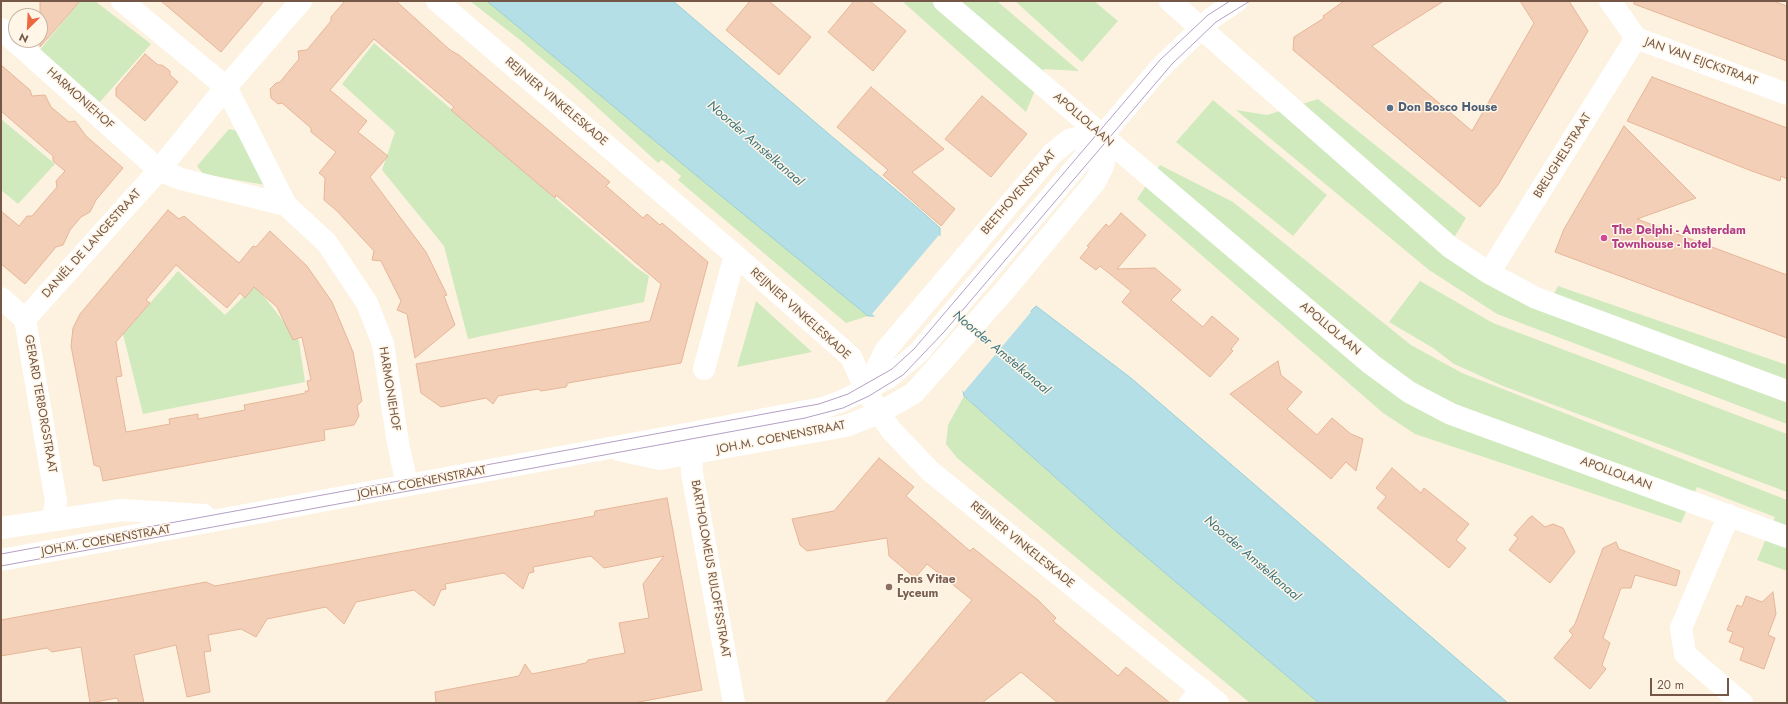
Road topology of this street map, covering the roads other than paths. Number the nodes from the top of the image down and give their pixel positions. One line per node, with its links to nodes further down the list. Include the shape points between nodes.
1 (122, 1): 11 (street, HARMONIEHOF)
2 (301, 1): 11 (street)
3 (437, 1): 16 (street, REIJNIER VINKELESKADE)
4 (944, 1): 13 (street, APOLLOLAAN)
5 (1170, 1): 8 (street)
6 (1238, 1): 8 (street)
7 (1610, 1): 10 (street, JAN VAN EIJCKSTRAAT)
8 (1201, 28): 13 (street, via 1159,69); 17 (street, via 1450,247)
9 (1, 29): 14 (street, HARMONIEHOF)
10 (1636, 38): 12 (street, JAN VAN EIJCKSTRAAT); 17 (street, BREUGHELSTRAAT)
11 (226, 87): 14 (street); 15 (street, HARMONIEHOF)
12 (1787, 94)
13 (1102, 137): 21 (street, JOH.M. COENENSTRAAT, via 918,353 888,378); 21 (street, BEETHOVENSTRAAT, via 1069,140 1052,154 885,351); 23 (street, JOH.M. COENENSTRAAT, via 1105,156 1096,182 936,369); 26 (street, APOLLOLAAN, via 1371,364 1409,392 1451,414)
14 (158, 170): 15 (street, HARMONIEHOF, via 181,179); 19 (street, DANIËL DE LANGESTRAAT)
15 (286, 204): 25 (street, HARMONIEHOF, via 327,243 367,303 383,344)
16 (735, 255): 20 (street); 21 (street, REIJNIER VINKELESKADE, via 851,357)
17 (1489, 273): 22 (street, via 1536,298)
18 (1, 298): 19 (street, GERARD TERBORGSTRAAT)
19 (25, 318): 28 (street, GERARD TERBORGSTRAAT, via 56,501)
20 (704, 369)
21 (866, 390): 23 (street, REIJNIER VINKELESKADE); 24 (street, JOH.M. COENENSTRAAT, via 823,408)
22 (1787, 392)
23 (885, 421): 24 (street, JOH.M. COENENSTRAAT); 32 (street, REIJNIER VINKELESKADE, via 930,471)
24 (691, 444): 25 (street, JOH.M. COENENSTRAAT, via 609,447); 33 (street, BARTHOLOMEUS RULOFFSSTRAAT, via 692,473)
25 (407, 485): 27 (street, JOH.M. COENENSTRAAT)
26 (1729, 515): 30 (street, APOLLOLAAN); 35 (street, via 1681,628 1684,654)
27 (235, 518): 28 (street, JOH.M. COENENSTRAAT, via 122,510); 31 (street, JOH.M. COENENSTRAAT)
28 (53, 520): 29 (street, JOH.M. COENENSTRAAT)
29 (1, 528)
30 (1787, 537)
31 (1, 560)
32 (1196, 696): 34 (street, REIJNIER VINKELESKADE)
33 (734, 703)
34 (1218, 703)
35 (1742, 703)

